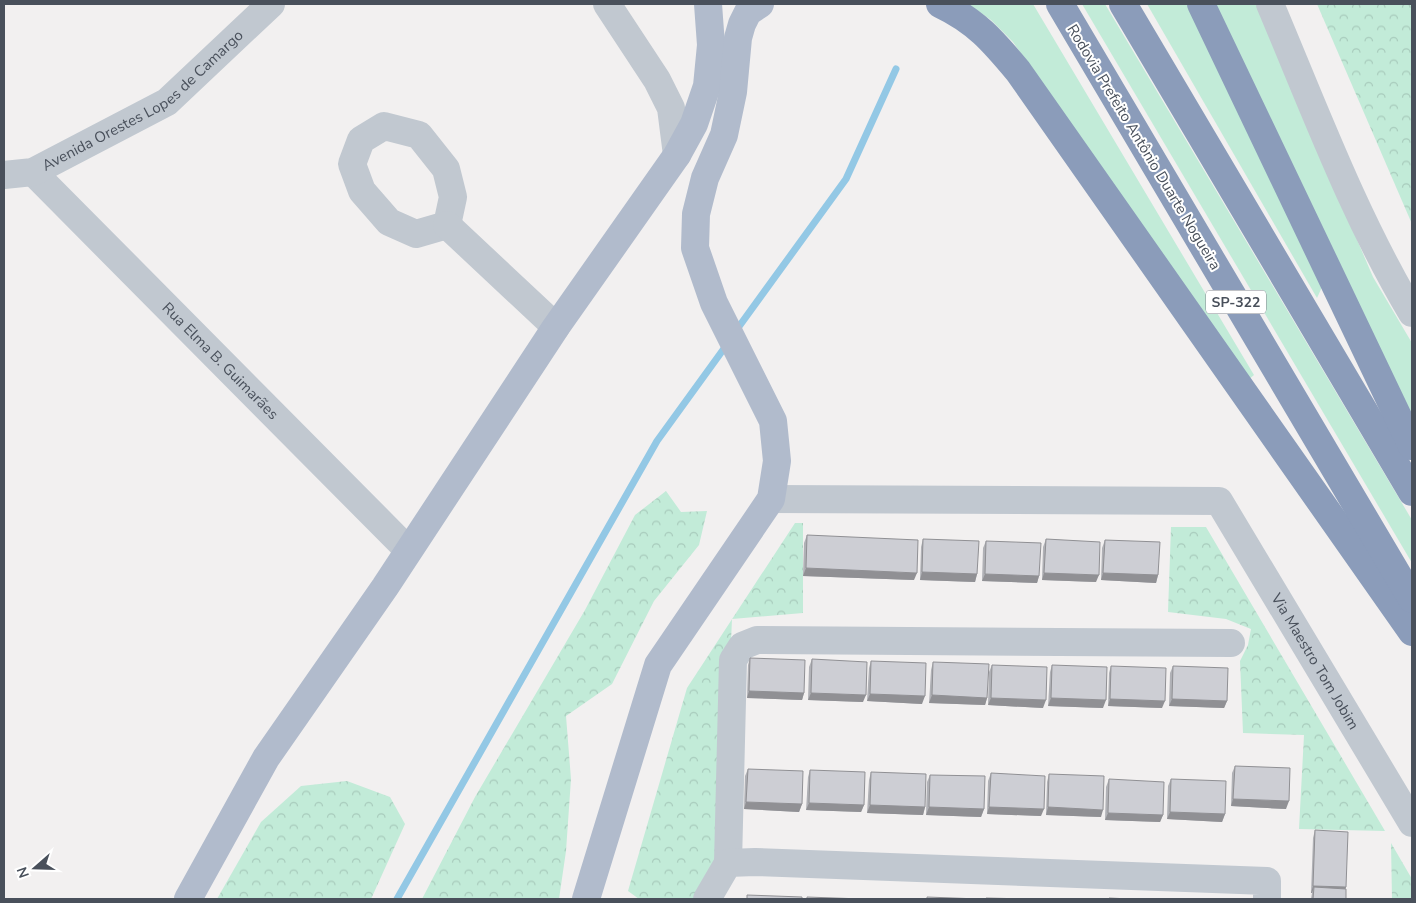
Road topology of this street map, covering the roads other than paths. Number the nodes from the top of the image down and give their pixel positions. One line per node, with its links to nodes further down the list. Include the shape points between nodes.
1 (271, 4): 11 (street, Avenida Orestes Lopes de Camargo, via 167,102)
2 (607, 4): 10 (street, via 671,108)
3 (708, 4): 10 (main road, via 711,46 707,86 694,124)
4 (760, 4): 18 (main road, via 748,12 738,38 733,92 724,135 705,178 696,214 695,248 714,303 773,422 777,461)
5 (940, 4): 21 (highway, via 970,20 991,38 1018,71)
6 (1060, 4): 20 (highway, Rodovia Prefeito Antônio Duarte Nogueira / SP-322)
7 (1123, 4): 17 (highway)
8 (1200, 4): 16 (highway)
9 (1270, 4): 14 (street, via 1357,207 1391,278)
10 (677, 155): 15 (main road)
11 (33, 172): 12 (street, Avenida Orestes Lopes de Camargo); 19 (street, Rua Elma B. Guimarães)
12 (4, 175)
13 (447, 225): 15 (street)
14 (1412, 313)
15 (556, 327): 19 (main road)
16 (1412, 446)
17 (1412, 492)
18 (770, 498): 23 (street, Via Maestro Tom Jobim, via 1219,501); 26 (main road, via 658,666)
19 (408, 550): 25 (main road, via 266,758)
20 (1412, 600)
21 (1412, 632)
22 (1231, 643): 24 (street, via 757,640 742,646 733,660)
23 (1412, 823)
24 (728, 863): 27 (street); 28 (street, via 1268,881)
25 (188, 899)
26 (586, 899)
27 (707, 899)
28 (1267, 899)

